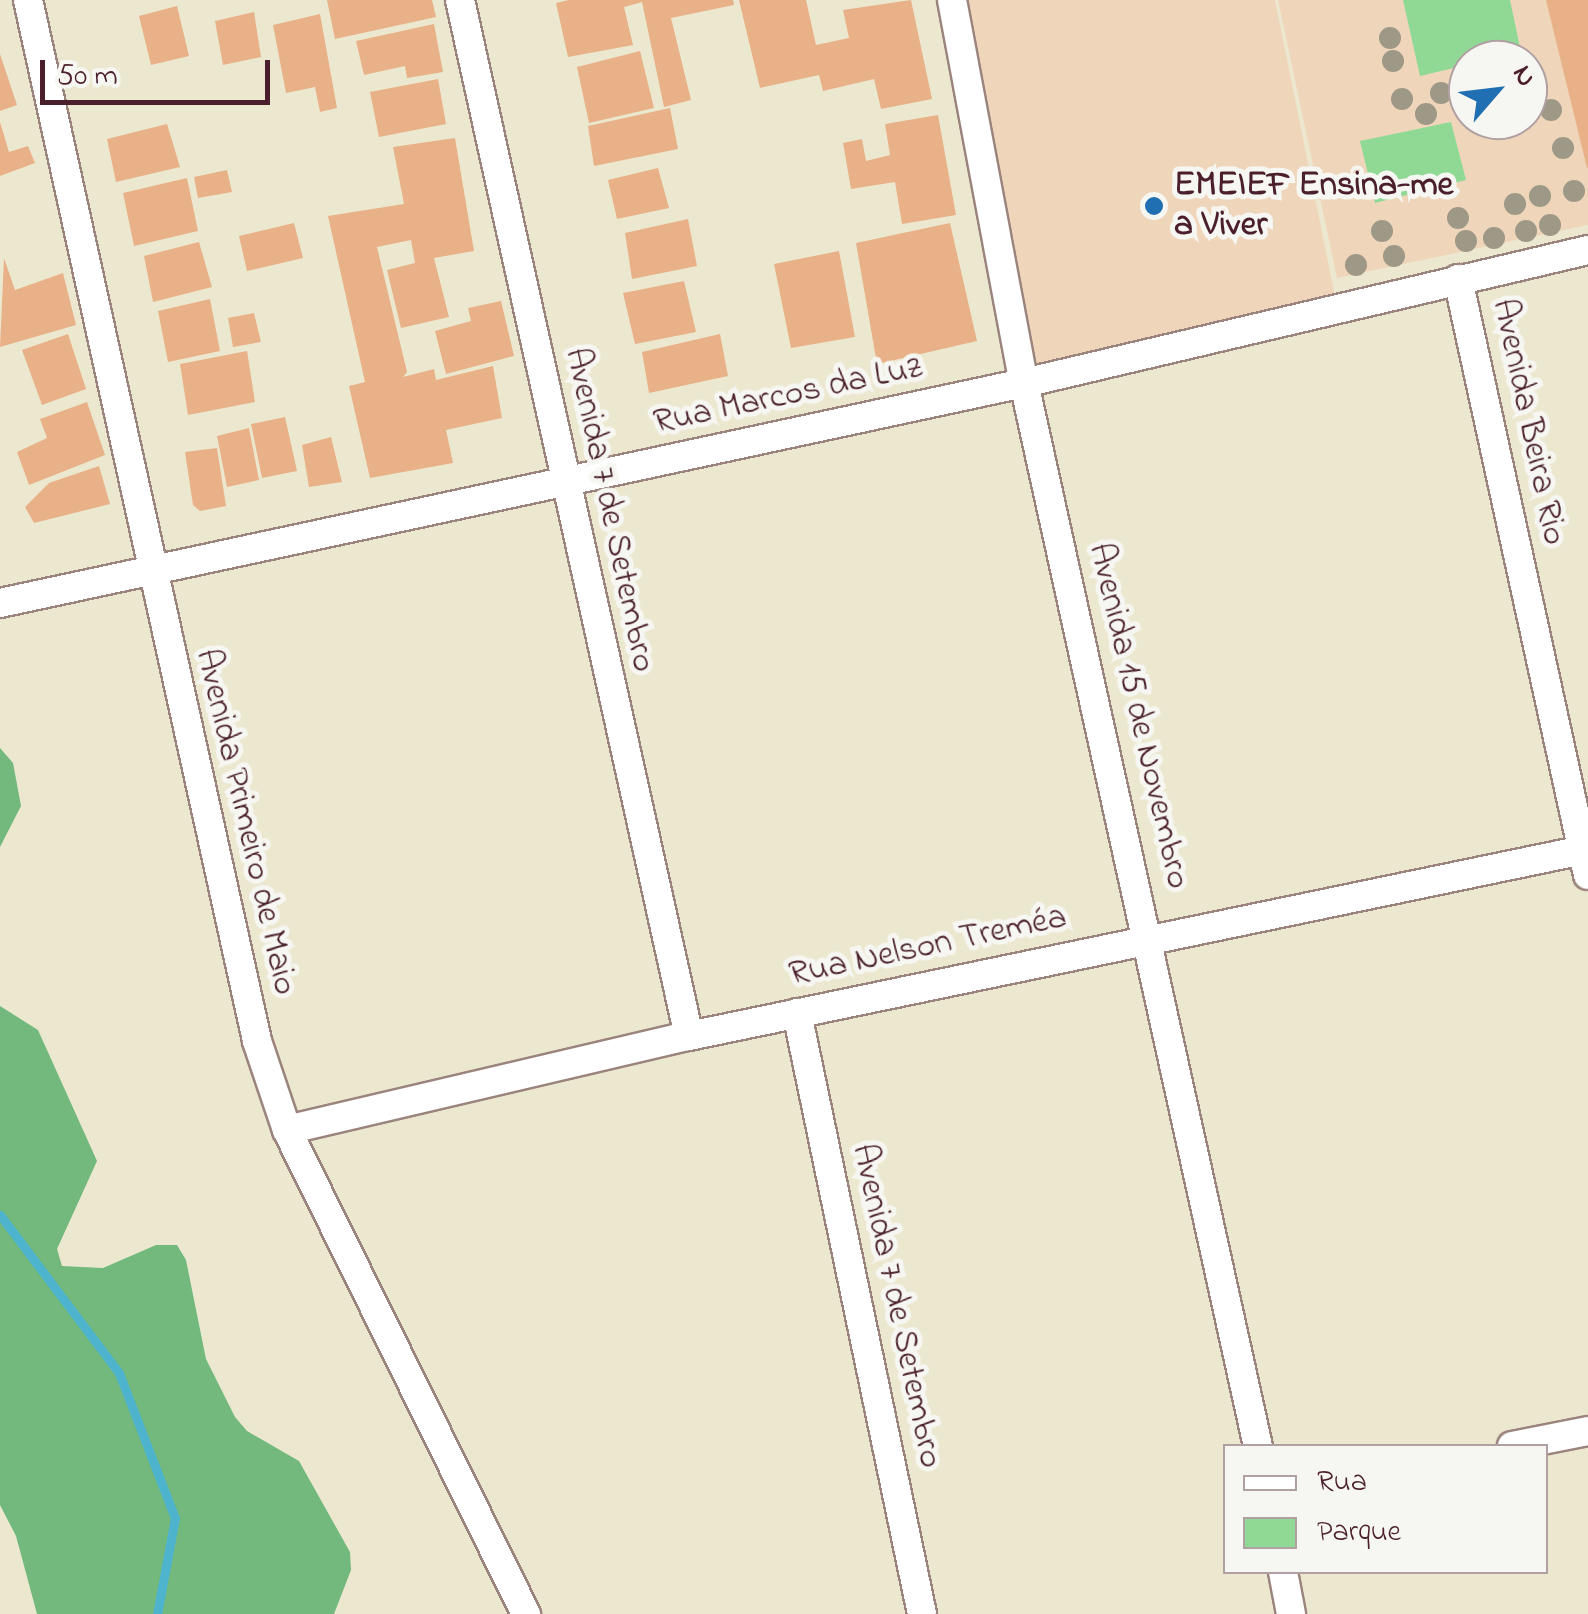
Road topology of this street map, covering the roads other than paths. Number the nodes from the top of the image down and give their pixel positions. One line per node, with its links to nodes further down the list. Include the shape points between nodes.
1 (28, 0): 8 (street, Avenida Primeiro de Maio)
2 (460, 0): 7 (street, Avenida 7 de Setembro)
3 (952, 0): 6 (street, Avenida 15 de Novembro)
4 (1588, 250): 5 (street, Rua Marcos da Luz)
5 (1458, 279): 6 (street, Rua Marcos da Luz); 10 (street, Avenida Beira Rio)
6 (1024, 383): 7 (street, Rua Marcos da Luz); 11 (street, Avenida 15 de Novembro)
7 (564, 482): 8 (street, Rua Marcos da Luz); 13 (street, Avenida 7 de Setembro)
8 (152, 570): 9 (street, Rua Marcos da Luz); 14 (street, Avenida Primeiro de Maio, via 257,1042)
9 (0, 603)
10 (1586, 858): 11 (street, Rua Nelson Treméa)
11 (1150, 938): 12 (street, Rua Nelson Treméa); 16 (street, Avenida 15 de Novembro)
12 (797, 1013): 13 (street, Rua Nelson Treméa); 20 (street, Avenida 7 de Setembro)
13 (688, 1036): 14 (street, Rua Nelson Treméa)
14 (286, 1130): 19 (street, Avenida Primeiro de Maio)
15 (1588, 1431): 17 (street)
16 (1258, 1444)
17 (1522, 1444)
18 (1283, 1574): 21 (street)
19 (526, 1614)
20 (922, 1614)
21 (1291, 1614)

